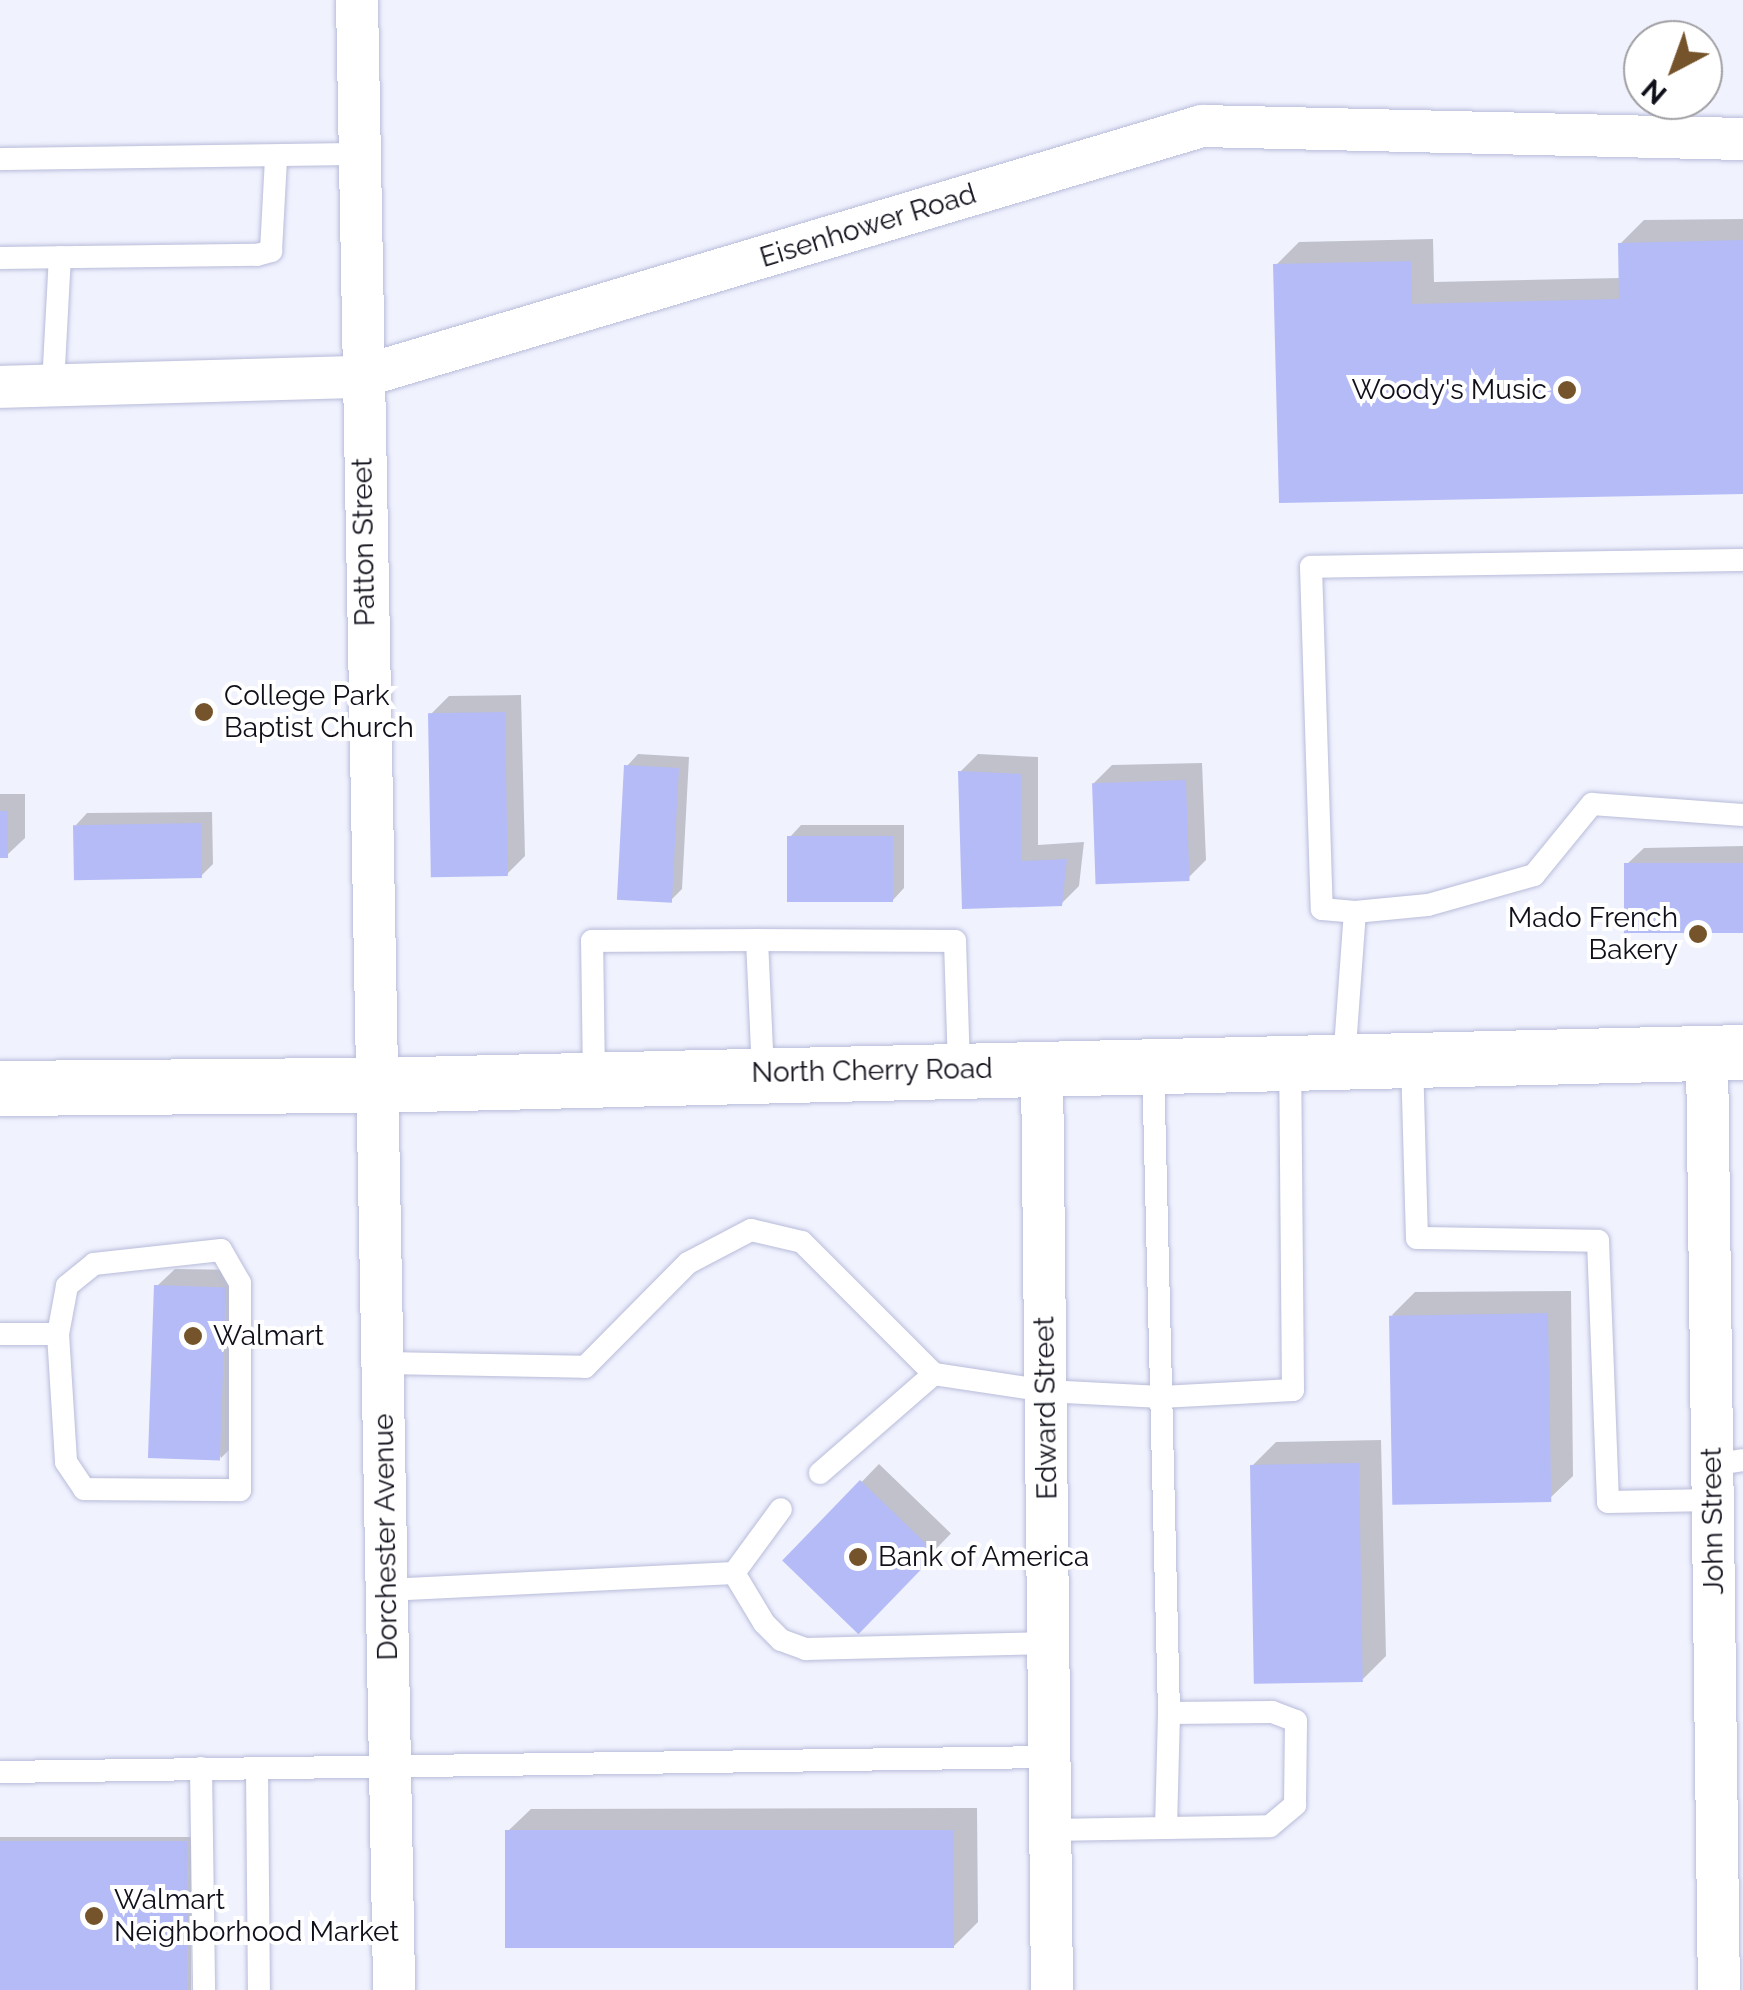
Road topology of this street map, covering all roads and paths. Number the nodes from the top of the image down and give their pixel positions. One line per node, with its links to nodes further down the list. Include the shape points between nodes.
1 (356, 0): 3 (street, Patton Street)
2 (1743, 139): 8 (street, Eisenhower Road, via 1202,126)
3 (358, 154): 4 (lane); 8 (street, Patton Street)
4 (276, 158): 5 (lane); 7 (lane, via 272,250)
5 (0, 159)
6 (0, 258): 7 (lane)
7 (60, 258): 9 (lane)
8 (360, 377): 9 (street, Eisenhower Road); 24 (street, Patton Street)
9 (53, 385): 10 (street, Eisenhower Road)
10 (0, 386)
11 (1743, 560): 13 (lane, via 1311,566 1322,908)
12 (1743, 816): 13 (lane, via 1592,804 1534,875 1428,905)
13 (1355, 912): 17 (lane)
14 (757, 940): 21 (lane, via 954,940); 22 (lane); 23 (lane, via 592,940)
15 (1725, 1053): 16 (main road, North Cherry Road); 33 (street, John Street)
16 (1412, 1059): 17 (main road, North Cherry Road); 33 (lane, via 1417,1238 1598,1241 1608,1502)
17 (1344, 1060): 19 (main road, North Cherry Road)
18 (1153, 1064): 19 (main road, North Cherry Road); 20 (main road, North Cherry Road); 31 (lane)
19 (1290, 1065): 31 (lane, via 1292,1390)
20 (1042, 1067): 21 (main road, North Cherry Road); 30 (street, Edward Street)
21 (960, 1069): 22 (main road, North Cherry Road)
22 (762, 1074): 23 (main road, North Cherry Road)
23 (594, 1079): 24 (main road, North Cherry Road)
24 (374, 1085): 25 (main road, North Cherry Road); 28 (street, Dorchester Avenue)
25 (0, 1088)
26 (0, 1334): 27 (lane)
27 (58, 1334): 27 (lane, via 68,1286 94,1264 221,1250 240,1283 240,1490 84,1489 66,1462)
28 (384, 1363): 29 (lane, via 586,1367 688,1263 751,1230 802,1242); 36 (street, Dorchester Avenue)
29 (934, 1374): 30 (lane); 32 (lane)
30 (1046, 1391): 31 (lane); 37 (street, Edward Street)
31 (1161, 1398): 38 (lane)
32 (820, 1473)
33 (1723, 1475): 50 (street, John Street)
34 (781, 1509): 35 (lane)
35 (734, 1573): 36 (lane); 37 (lane, via 764,1623 781,1640 806,1649)
36 (388, 1590): 42 (street, Dorchester Avenue)
37 (1048, 1643): 39 (street, Edward Street)
38 (1168, 1714): 44 (lane); 44 (lane, via 1272,1712 1296,1721 1295,1805 1270,1826)
39 (1050, 1757): 42 (lane); 45 (street, Edward Street)
40 (201, 1768): 41 (lane); 43 (lane); 46 (lane)
41 (257, 1769): 42 (lane); 47 (lane)
42 (390, 1769): 48 (street, Dorchester Avenue)
43 (0, 1772)
44 (1166, 1828): 45 (lane)
45 (1050, 1830): 49 (street, Edward Street)
46 (204, 1990)
47 (259, 1990)
48 (394, 1990)
49 (1052, 1990)
50 (1719, 1990)

